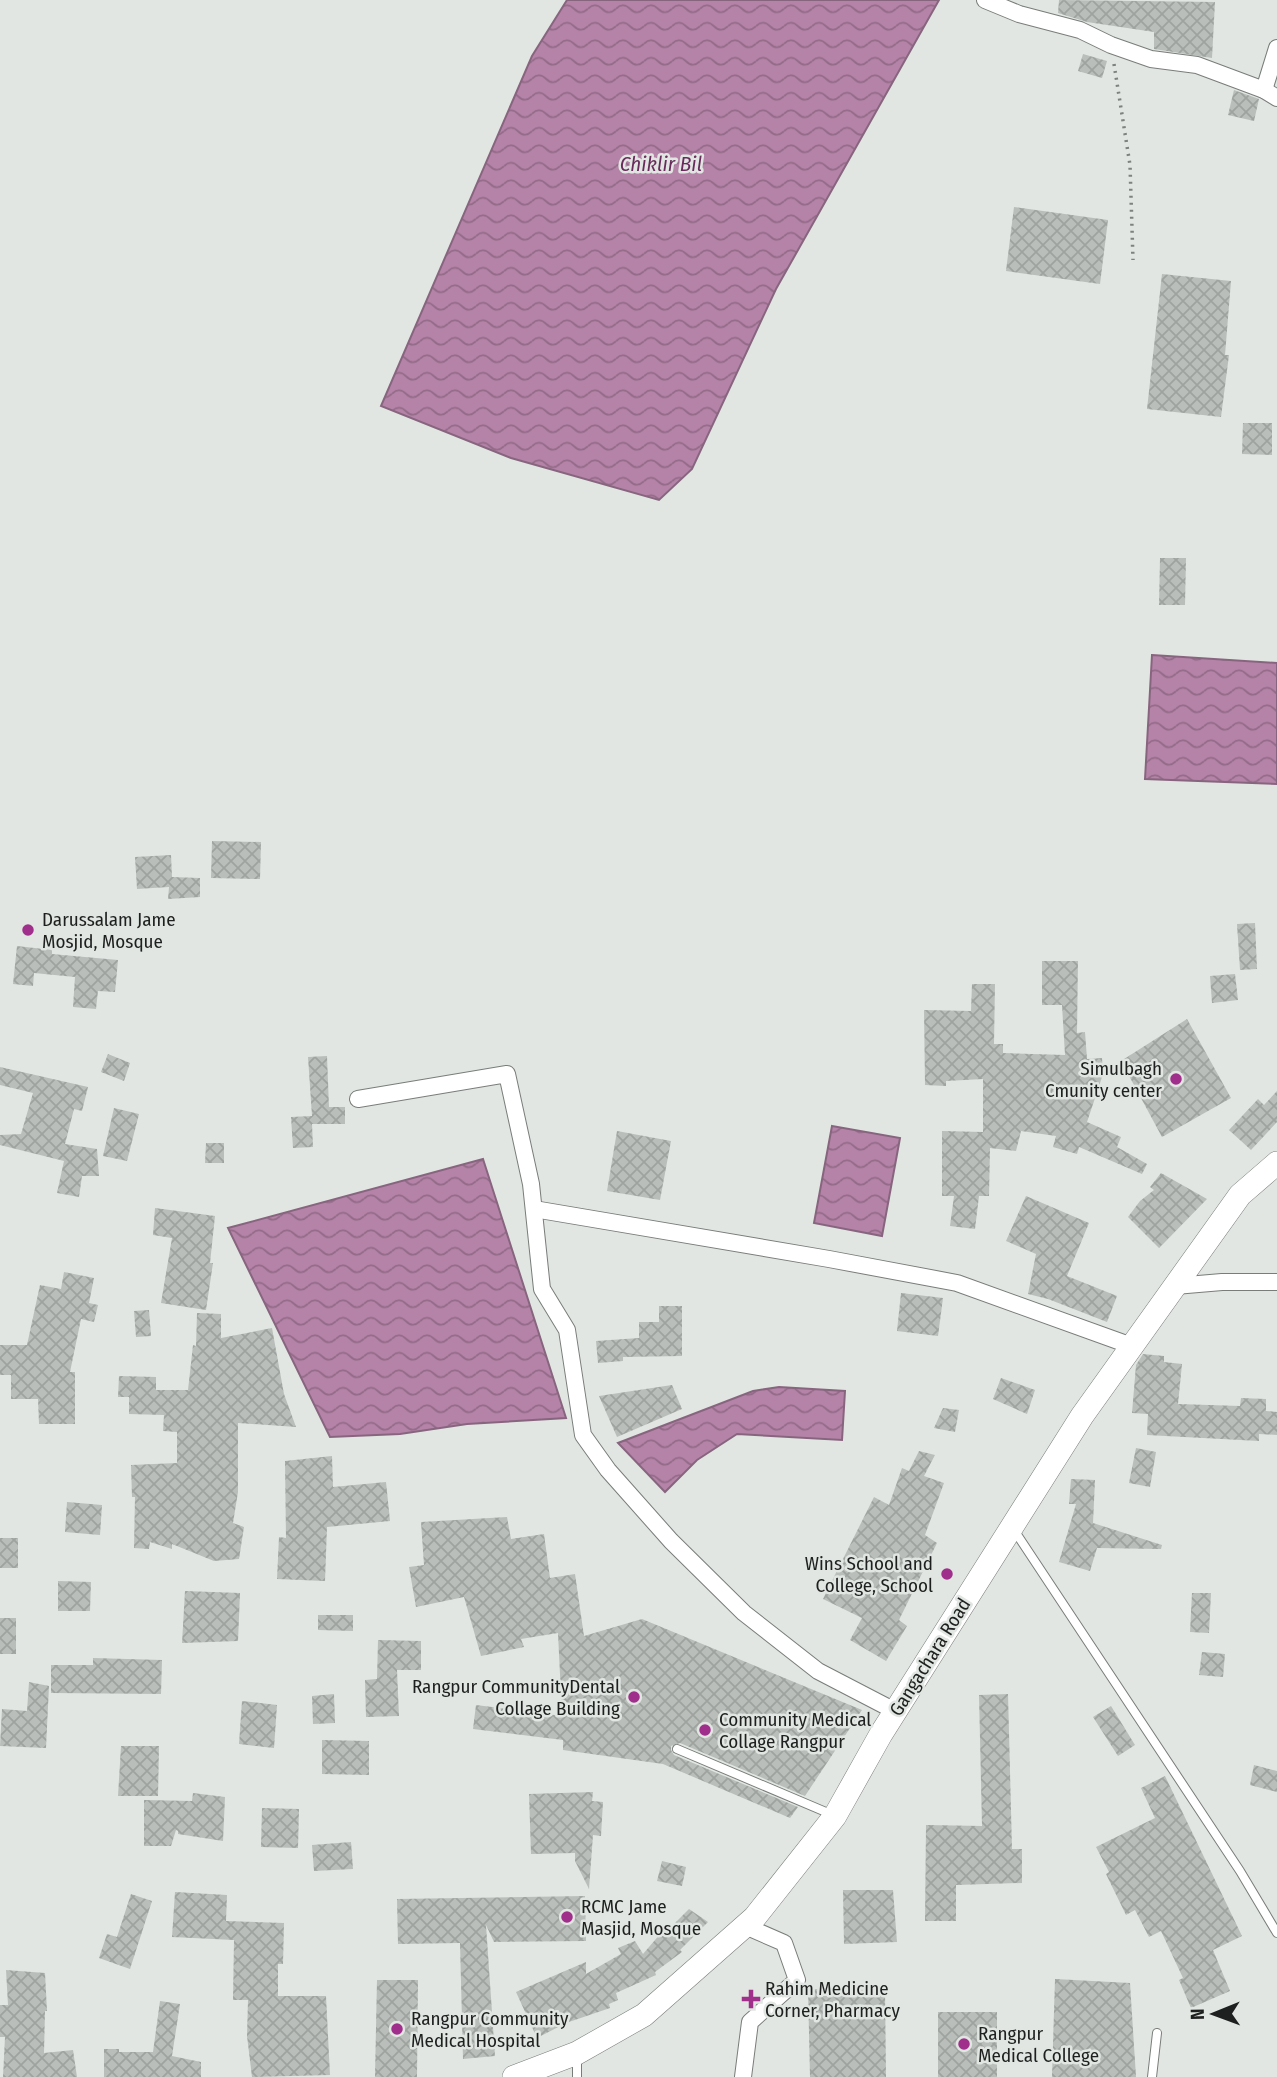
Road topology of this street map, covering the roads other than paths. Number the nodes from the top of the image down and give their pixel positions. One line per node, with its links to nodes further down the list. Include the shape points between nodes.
1 (985, 0): 3 (street, via 1080,30 1151,59 1197,65)
2 (1277, 48): 3 (street)
3 (1271, 94)
4 (358, 1099): 6 (street, via 508,1074)
5 (1277, 1163): 8 (main road, Gangachara Road, via 1240,1195)
6 (534, 1209): 9 (street, via 957,1283); 11 (street, via 542,1289 567,1330 583,1435 671,1541 744,1613 818,1671)
7 (1277, 1282): 8 (street)
8 (1175, 1286): 9 (main road, Gangachara Road)
9 (1132, 1346): 10 (main road, Gangachara Road)
10 (1012, 1527): 11 (main road, Gangachara Road); 15 (lane)
11 (895, 1711): 13 (main road, Gangachara Road)
12 (677, 1749): 13 (lane)
13 (835, 1816): 14 (main road, Gangachara Road)
14 (745, 1926): 17 (main road, Gangachara Road, via 644,2015); 20 (street, via 784,1943 797,1980 750,2022)
15 (1277, 1933)
16 (1157, 2033): 21 (lane)
17 (577, 2053): 18 (main road, Gangachara Road); 19 (lane)
18 (514, 2077)
19 (577, 2077)
20 (743, 2077)
21 (1152, 2077)

